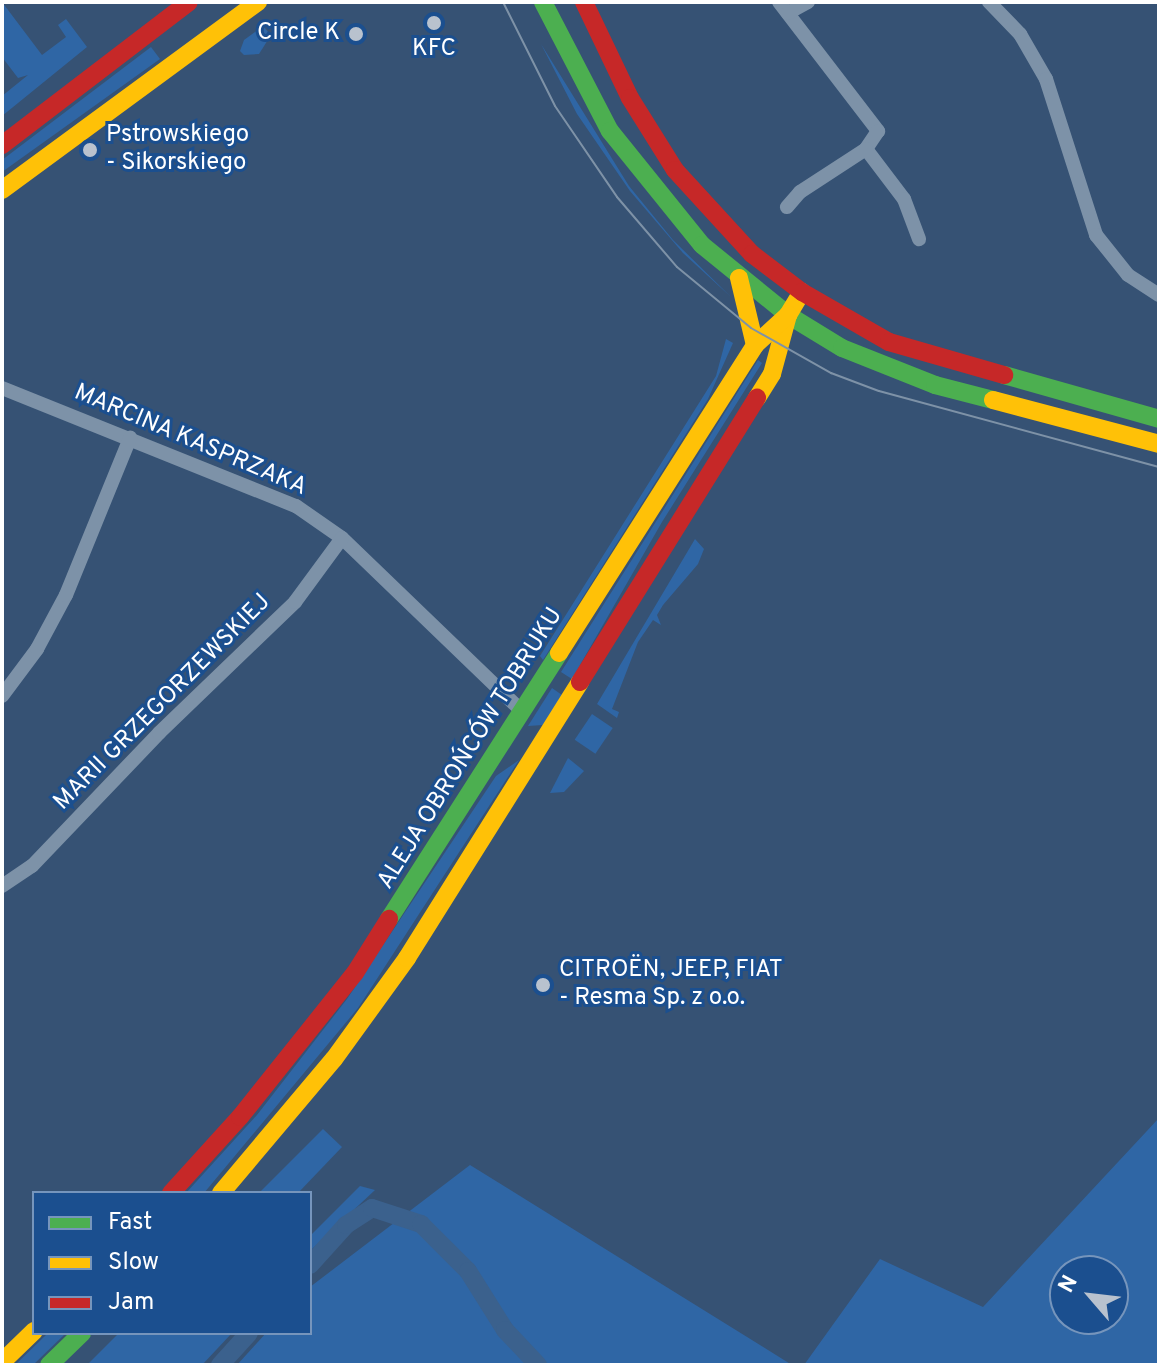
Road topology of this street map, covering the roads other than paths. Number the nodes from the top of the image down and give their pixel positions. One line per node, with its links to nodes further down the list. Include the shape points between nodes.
1 (189, 2): 8 (main road)
2 (258, 2): 10 (main road)
3 (543, 2): 13 (main road, via 633,165 669,211)
4 (584, 2): 14 (main road, via 630,98 675,170 721,224)
5 (808, 2): 7 (street)
6 (989, 2): 15 (street, via 1020,34 1046,79 1096,235 1128,275)
7 (783, 7): 9 (street, via 878,131)
8 (2, 145)
9 (866, 149): 11 (street, via 800,192); 12 (street, via 904,199)
10 (2, 190)
11 (787, 207)
12 (919, 239)
13 (739, 278): 16 (main road); 17 (main road)
14 (802, 292): 16 (main road, ALEJA OBROŃCÓW TOBRUKU); 19 (main road, via 889,342)
15 (1159, 295)
16 (788, 315): 17 (main road, ALEJA OBROŃCÓW TOBRUKU); 21 (main road, via 842,348 895,371); 27 (main road, ALEJA OBROŃCÓW TOBRUKU, via 772,374 407,958 334,1059)
17 (755, 345): 24 (main road, ALEJA OBROŃCÓW TOBRUKU)
18 (2, 388): 20 (street, MARCINA KASPRZAKA)
19 (1159, 419)
20 (130, 438): 22 (street, MARCINA KASPRZAKA, via 296,506); 23 (street, via 66,595 37,649)
21 (1159, 444)
22 (342, 538): 24 (street, MARCINA KASPRZAKA); 25 (street, MARII GRZEGORZEWSKIEJ, via 295,602 32,866)
23 (2, 696)
24 (523, 712): 26 (main road, ALEJA OBROŃCÓW TOBRUKU, via 355,973 240,1117)
25 (2, 886)
26 (173, 1191)
27 (223, 1191)
28 (32, 1333): 30 (main road)
29 (80, 1335): 31 (main road)
30 (2, 1362)
31 (49, 1365)

